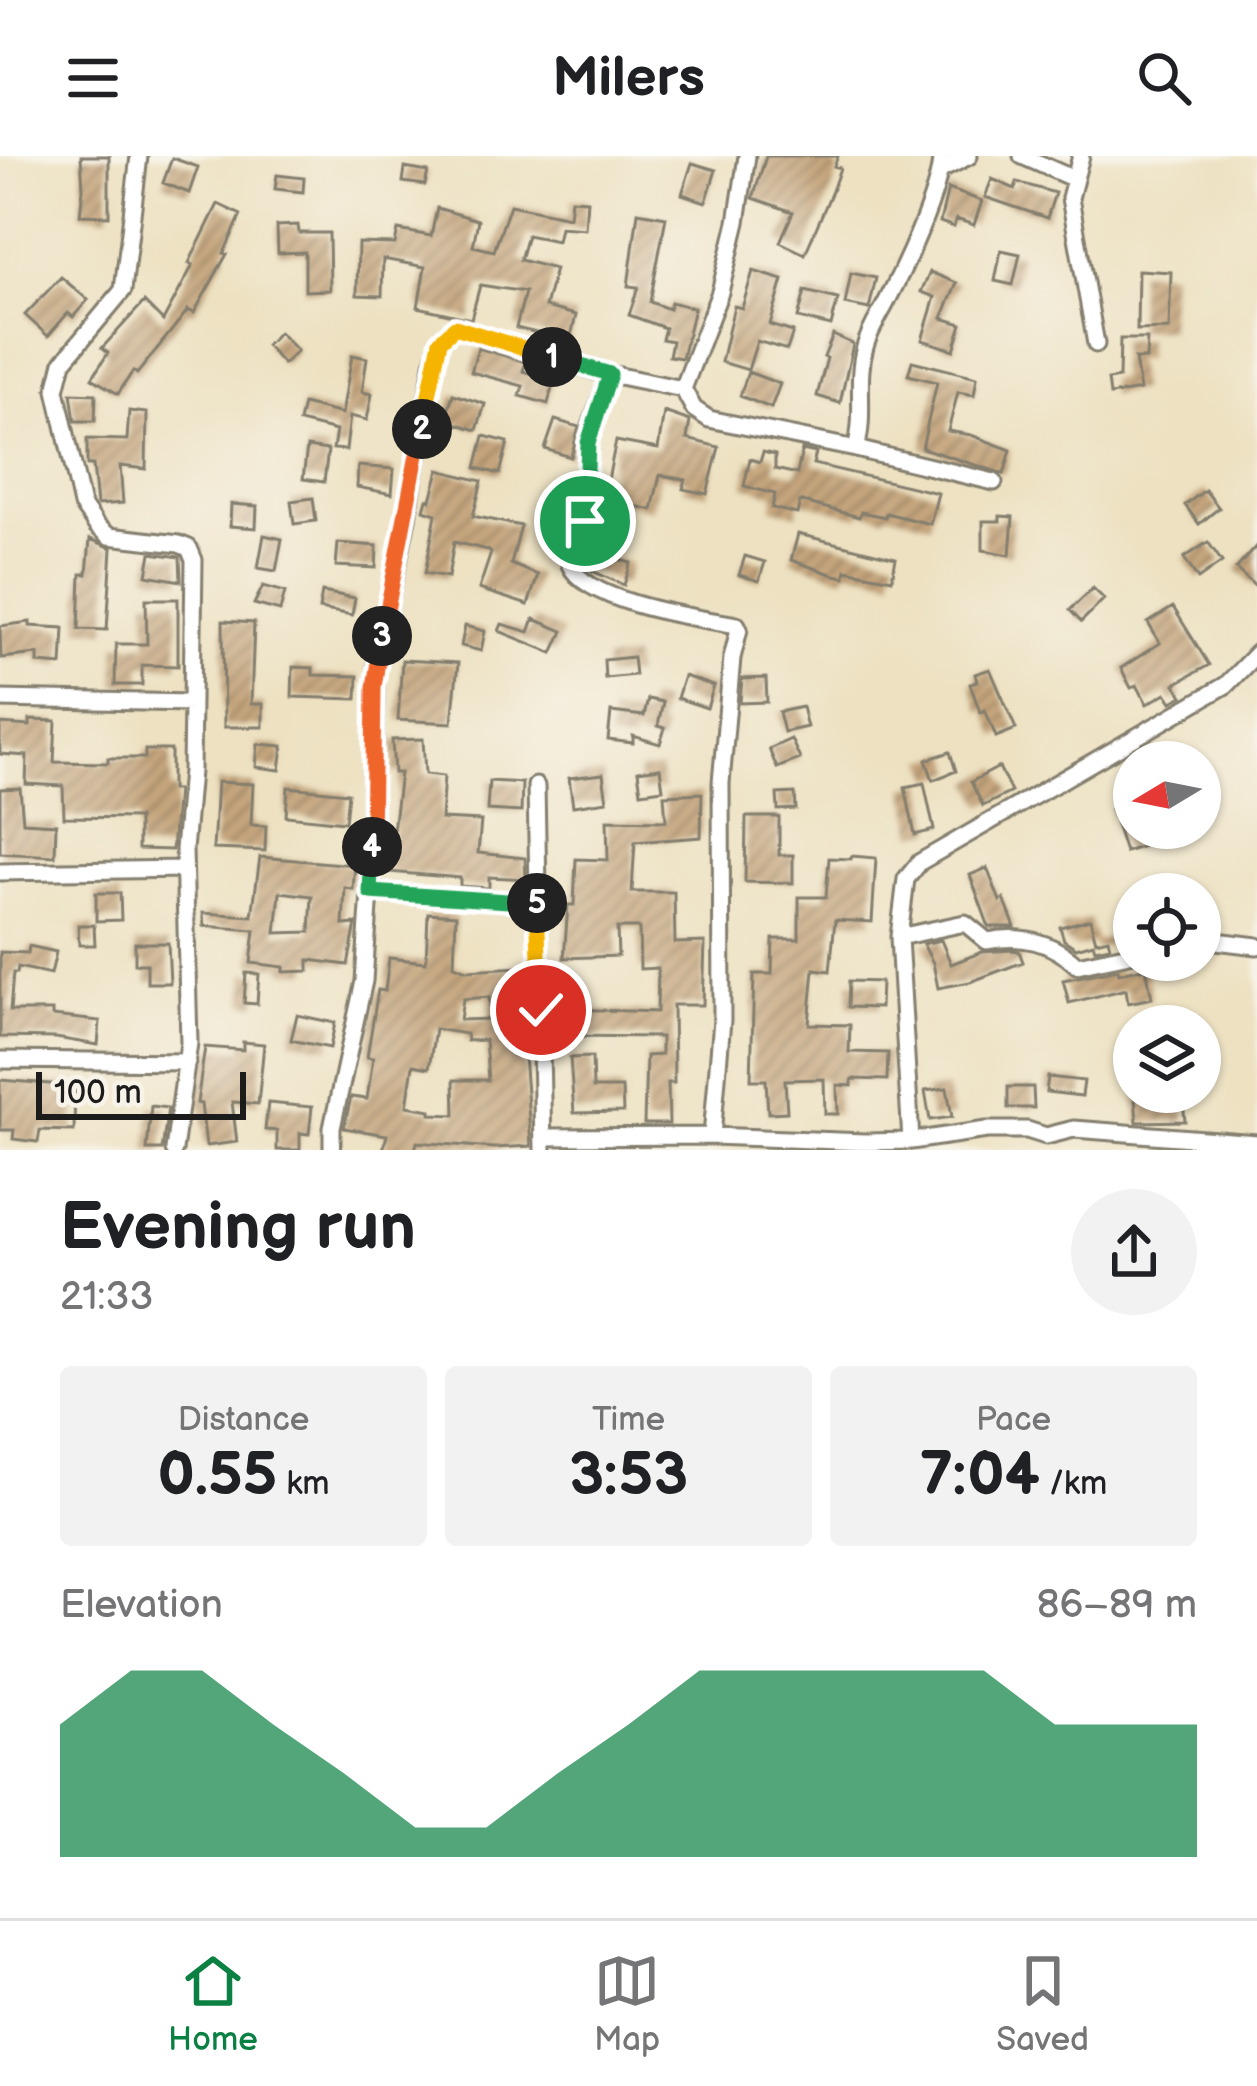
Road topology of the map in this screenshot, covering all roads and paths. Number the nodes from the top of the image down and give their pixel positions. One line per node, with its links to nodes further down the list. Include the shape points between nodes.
1 (139, 156): 15 (street, via 123,290 63,362 56,390 82,505 97,526 109,536 191,552)
2 (747, 156): 10 (street, via 720,292)
3 (969, 156): 6 (street)
4 (1022, 156): 7 (street)
5 (1082, 156): 7 (street)
6 (941, 163): 11 (street, via 866,340)
7 (1072, 178): 8 (street)
8 (1096, 344)
9 (610, 374): 10 (street); 19 (street, via 455,327 440,341 376,665); 27 (street, via 588,443 587,510 573,573 622,599 740,629 721,783 722,1020)
10 (683, 389): 11 (street, via 709,419)
11 (856, 449): 12 (street)
12 (994, 482)
13 (1257, 653): 21 (street, via 1226,685 1178,715 920,862 906,880)
14 (0, 699): 15 (street)
15 (192, 703): 17 (street)
16 (536, 786): 20 (street)
17 (184, 869): 18 (street); 26 (street)
18 (0, 872)
19 (370, 892): 20 (street); 33 (street, via 364,981)
20 (539, 903): 29 (street)
21 (899, 937): 24 (street, via 965,923 987,940 1023,937 1077,965); 28 (street)
22 (1221, 942): 23 (street)
23 (1257, 946)
24 (1113, 957)
25 (0, 1060): 26 (street)
26 (187, 1061): 32 (street)
27 (712, 1136): 28 (street); 29 (street)
28 (911, 1141): 30 (street, via 1069,1129)
29 (543, 1143)
30 (1162, 1143): 31 (street)
31 (1257, 1143)
32 (174, 1150)
33 (332, 1150)

